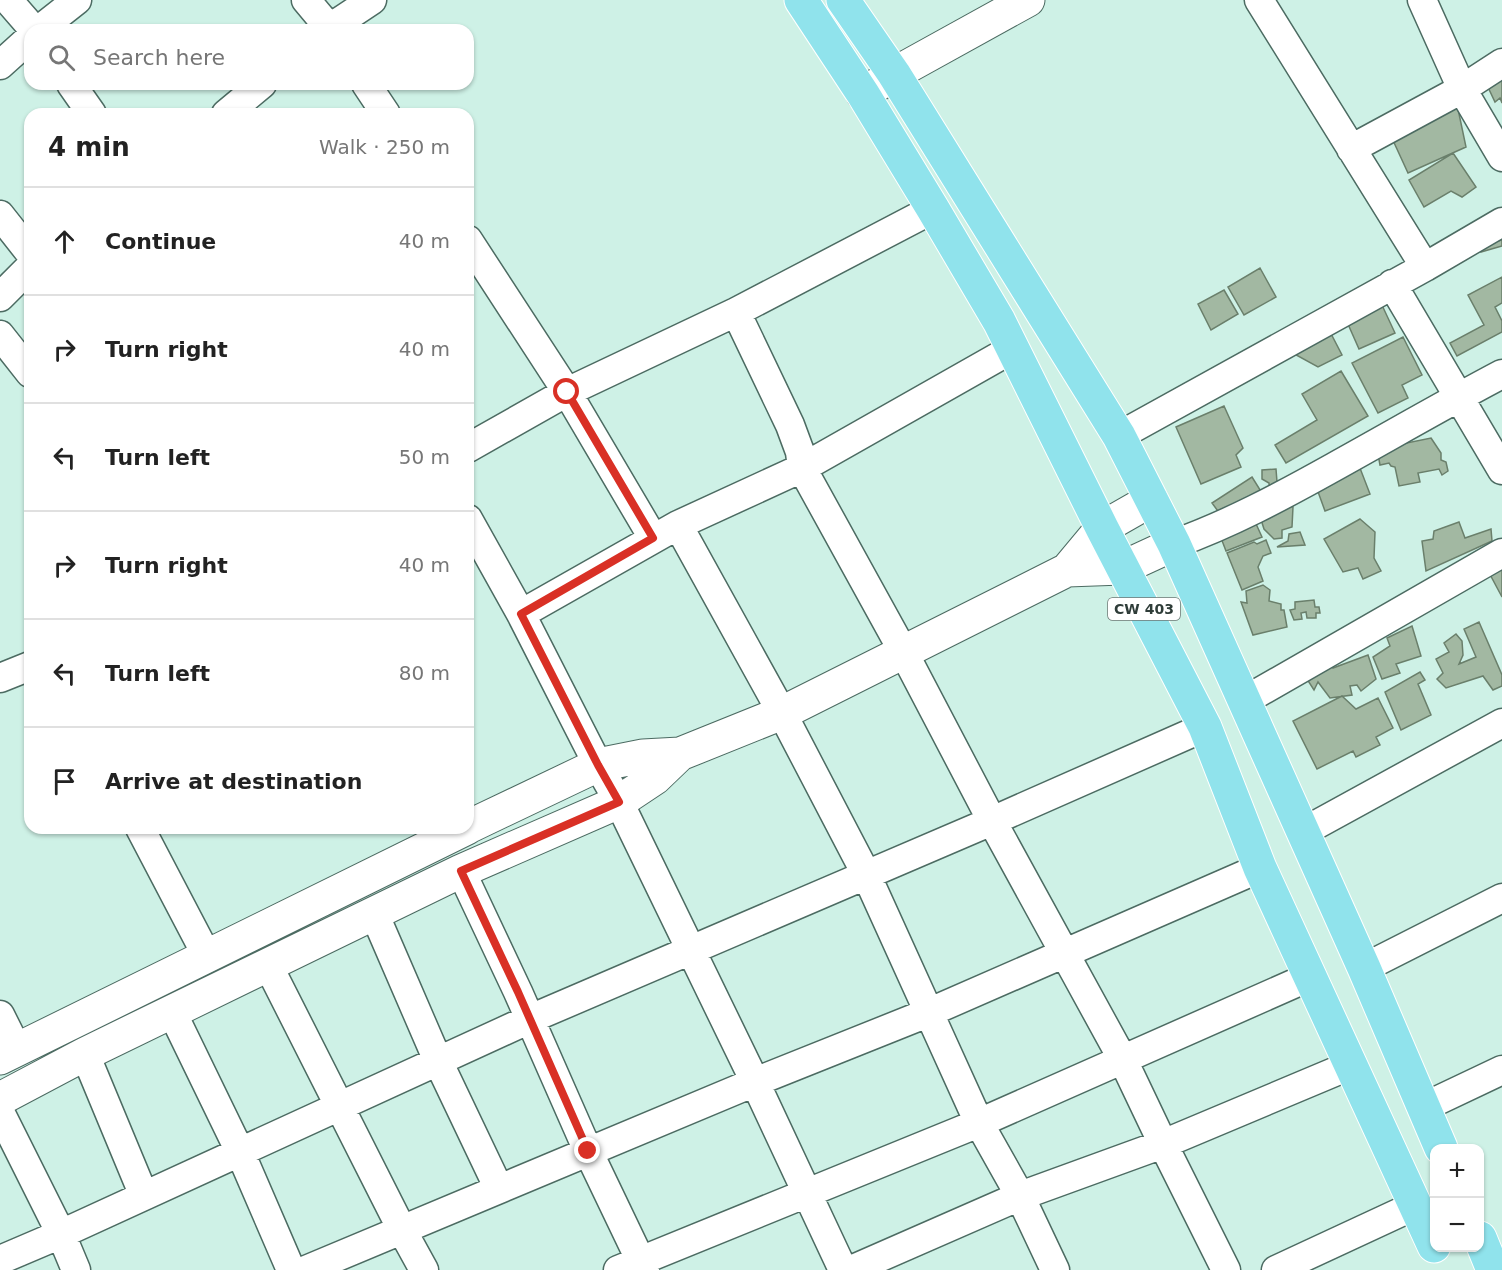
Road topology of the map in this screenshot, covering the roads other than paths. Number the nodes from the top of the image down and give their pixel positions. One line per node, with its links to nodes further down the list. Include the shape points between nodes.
1 (8, 0): 10 (street)
2 (76, 0): 11 (street)
3 (306, 0): 12 (street)
4 (372, 0): 13 (street)
5 (801, 0): 22 (main road, CW 403)
6 (843, 0): 17 (main road, CW 403)
7 (1028, 0): 17 (main road)
8 (1259, 0): 26 (street)
9 (1422, 0): 18 (street)
10 (29, 24)
11 (46, 24)
12 (325, 24)
13 (336, 24)
14 (24, 43): 16 (street)
15 (1502, 63): 18 (street)
16 (0, 65)
17 (894, 74): 22 (main road); 44 (main road, CW 403)
18 (1462, 88): 26 (street); 27 (street)
19 (75, 90): 23 (street)
20 (255, 90): 24 (street)
21 (370, 90): 25 (street)
22 (863, 94): 28 (main road, CW 403)
23 (88, 108)
24 (232, 108)
25 (382, 108)
26 (1352, 148): 33 (street)
27 (1502, 157)
28 (933, 209): 37 (street); 39 (main road, CW 403)
29 (0, 215): 31 (street)
30 (1502, 222): 33 (street)
31 (24, 245)
32 (474, 249): 42 (street)
33 (1425, 267): 35 (street)
34 (24, 273): 36 (street)
35 (1392, 284): 43 (street); 44 (street)
36 (0, 297)
37 (736, 312): 42 (street); 46 (street, via 790,425)
38 (0, 334): 40 (street)
39 (1012, 349): 46 (street); 50 (main road, CW 403)
40 (24, 365)
41 (1502, 374): 43 (street)
42 (567, 392): 45 (street); 52 (street)
43 (1458, 397): 47 (street); 53 (street, via 1281,496)
44 (1119, 436): 48 (main road, CW 403)
45 (474, 445)
46 (802, 468): 49 (street); 58 (street)
47 (1502, 470)
48 (1151, 501): 50 (main road); 53 (main road, CW 403)
49 (678, 525): 52 (street); 62 (street)
50 (1102, 528): 55 (main road, CW 403); 56 (main road)
51 (474, 530): 57 (street)
52 (653, 538): 57 (street)
53 (1174, 544): 55 (main road); 61 (main road, CW 403)
54 (1502, 553): 61 (street)
55 (1122, 568): 56 (main road); 64 (main road, CW 403)
56 (1067, 570): 58 (main road)
57 (521, 614): 66 (street)
58 (904, 653): 62 (main road); 68 (street)
59 (24, 668): 60 (street)
60 (0, 677)
61 (1244, 701): 70 (main road, CW 403)
62 (782, 713): 65 (main road); 75 (street)
63 (1502, 723): 70 (street)
64 (1205, 727): 68 (street); 73 (main road, CW 403)
65 (680, 754): 66 (main road); 67 (main road, via 655,778)
66 (598, 765): 67 (street); 69 (main road)
67 (619, 802): 74 (main road); 78 (street)
68 (992, 821): 75 (street); 79 (street)
69 (474, 825)
70 (1303, 832): 82 (main road, CW 403)
71 (143, 834): 80 (street)
72 (455, 834): 80 (main road)
73 (1260, 868): 79 (street); 83 (main road, CW 403)
74 (461, 871): 77 (main road); 87 (street)
75 (866, 874): 78 (street); 85 (street)
76 (1502, 898): 82 (street)
77 (374, 913): 81 (main road); 91 (street)
78 (691, 950): 87 (street); 94 (street)
79 (1065, 954): 85 (street); 90 (street)
80 (207, 956): 88 (main road)
81 (268, 965): 84 (main road); 96 (street)
82 (1364, 968): 97 (main road, CW 403)
83 (1309, 976): 90 (street); 92 (main road, CW 403)
84 (172, 1012): 89 (main road); 103 (street)
85 (930, 1012): 94 (street); 99 (street)
86 (0, 1015): 88 (street)
87 (530, 1018): 91 (street); 102 (street)
88 (9, 1054)
89 (85, 1054): 95 (main road); 106 (street)
90 (1123, 1060): 99 (street); 100 (street)
91 (438, 1061): 96 (street); 104 (street)
92 (1351, 1065): 100 (street); 108 (main road, CW 403)
93 (1502, 1070): 97 (street)
94 (755, 1082): 102 (street); 105 (street)
95 (0, 1099)
96 (340, 1106): 103 (street); 109 (street)
97 (1424, 1107): 101 (main road, CW 403)
98 (0, 1112): 110 (street)
99 (979, 1123): 105 (street); 107 (street)
100 (1163, 1144): 107 (street); 122 (street)
101 (1439, 1144)
102 (588, 1151): 104 (street); 114 (street)
103 (240, 1152): 106 (street); 116 (street)
104 (499, 1189): 109 (street)
105 (808, 1194): 114 (street); 119 (street)
106 (144, 1196): 110 (street)
107 (1020, 1196): 120 (street); 121 (street)
108 (1416, 1204): 111 (main road, CW 403); 123 (street)
109 (402, 1230): 117 (street); 118 (street)
110 (61, 1234): 113 (street); 115 (street)
111 (1430, 1236)
112 (1437, 1252): 124 (main road, CW 403)
113 (0, 1260)
114 (635, 1267)
115 (76, 1270)
116 (291, 1270)
117 (306, 1270)
118 (424, 1270)
119 (843, 1270)
120 (851, 1270)
121 (1055, 1270)
122 (1226, 1270)
123 (1276, 1270)
124 (1446, 1270)

